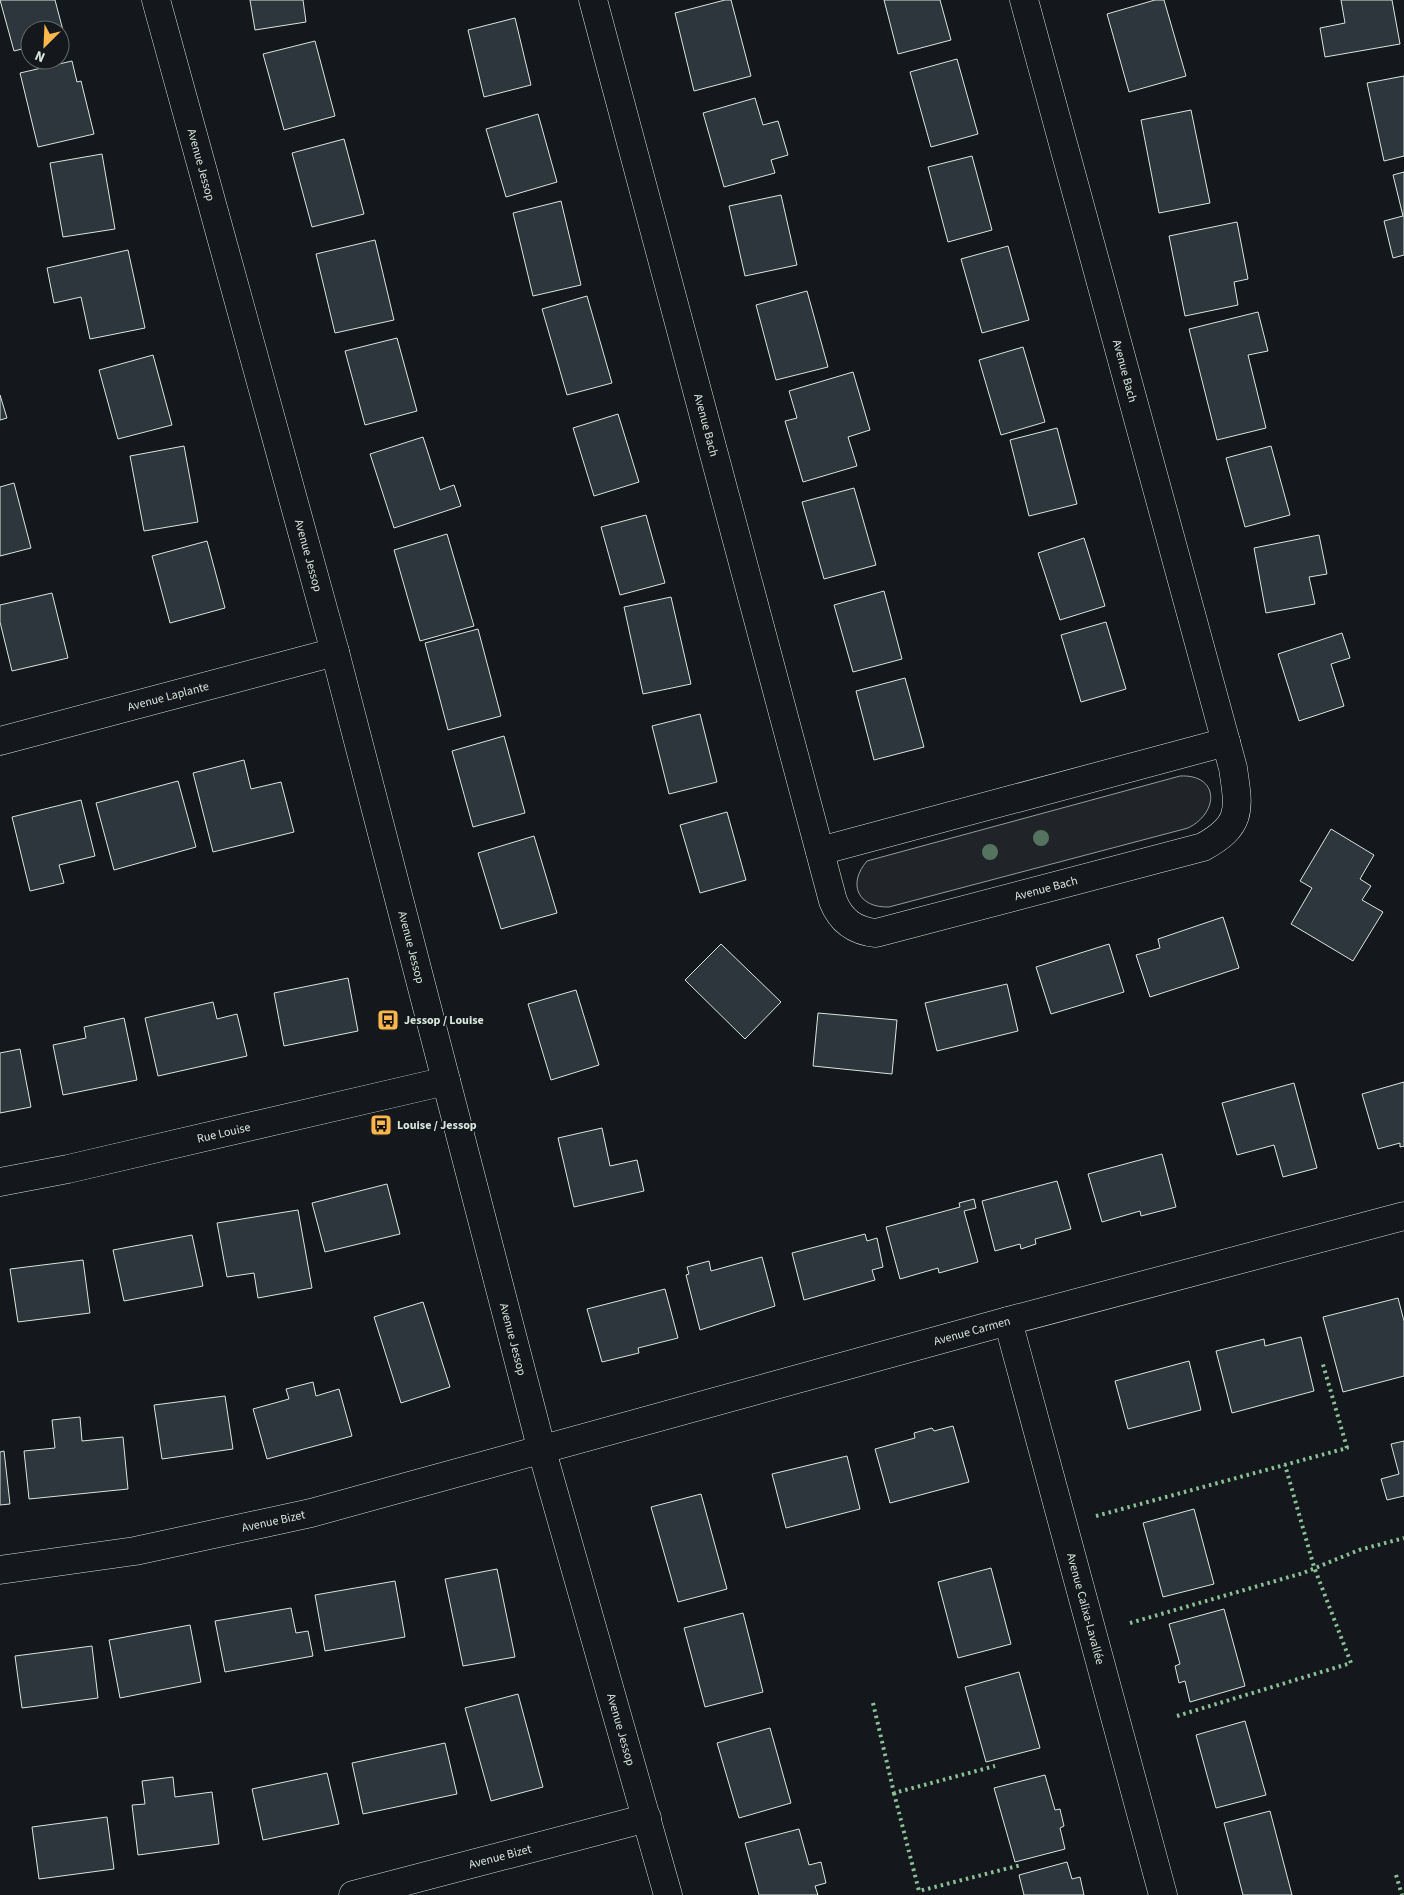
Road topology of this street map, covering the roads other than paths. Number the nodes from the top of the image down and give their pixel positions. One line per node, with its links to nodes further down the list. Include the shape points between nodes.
1 (156, 0): 4 (street, Avenue Jessop)
2 (593, 0): 7 (street, Avenue Bach)
3 (1024, 0): 6 (street, Avenue Bach)
4 (335, 652): 5 (street, Avenue Laplante); 8 (street, Avenue Jessop)
5 (0, 741)
6 (1226, 742): 7 (street); 7 (street, Avenue Bach, via 1238,791 1237,811 1222,836 1193,849 876,933 857,929 836,910)
7 (820, 851)
8 (446, 1081): 9 (street, Rue Louise, via 85,1166); 12 (street, Avenue Jessop)
9 (0, 1182)
10 (1404, 1216): 11 (street, Avenue Carmen)
11 (1008, 1321): 12 (street, Avenue Carmen); 17 (street, Avenue Calixa-Lavallée)
12 (542, 1451): 13 (street, Avenue Bizet, via 258,1526 135,1551); 14 (street, Avenue Jessop)
13 (0, 1570)
14 (647, 1818): 15 (street, Avenue Bizet); 16 (street, Avenue Jessop)
15 (354, 1895)
16 (668, 1895)
17 (1163, 1895)

